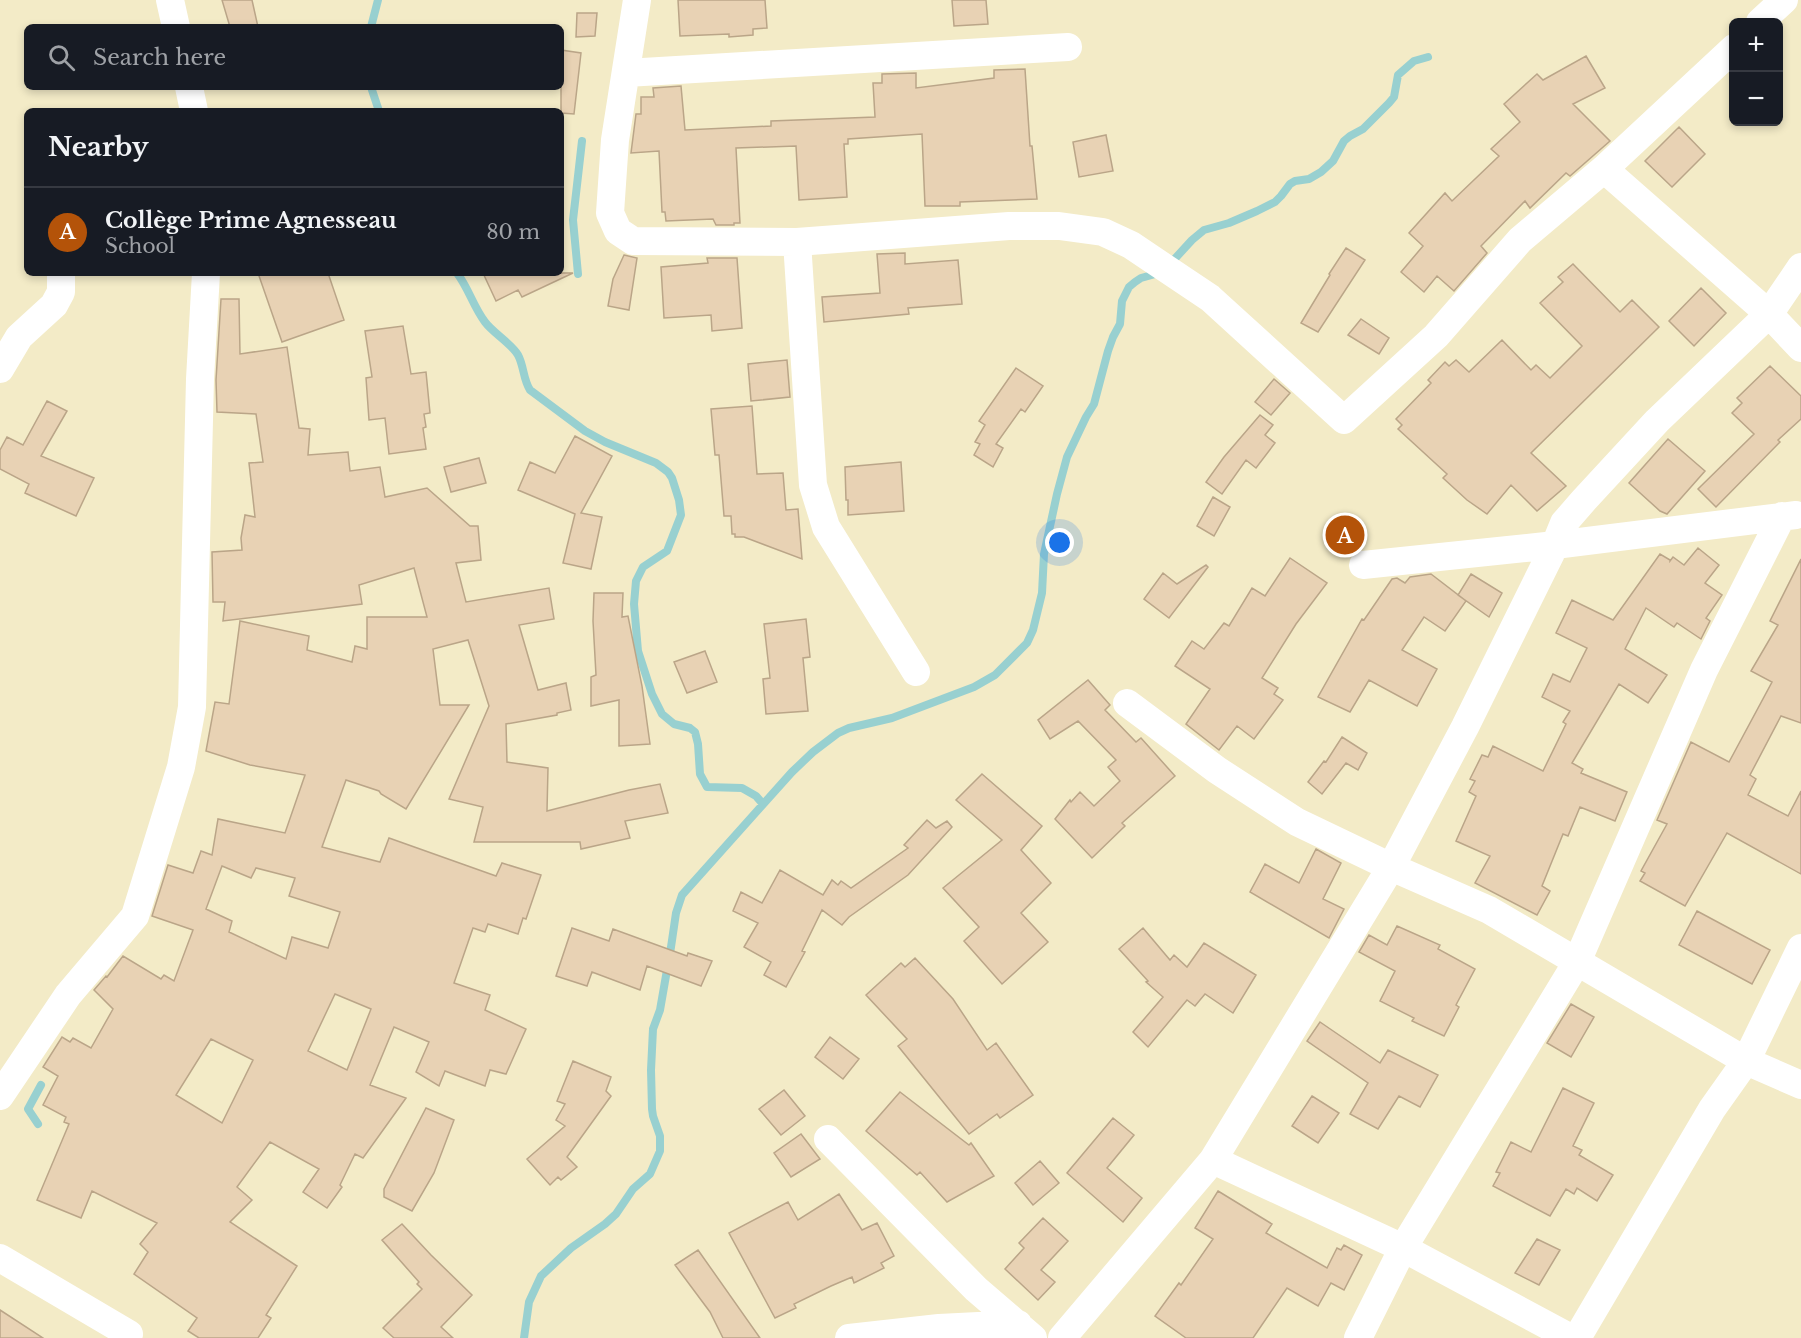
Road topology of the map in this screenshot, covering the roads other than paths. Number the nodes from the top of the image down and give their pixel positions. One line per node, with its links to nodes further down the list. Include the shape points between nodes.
1 (170, 0): 5 (street)
2 (637, 0): 8 (street)
3 (1784, 0): 4 (street)
4 (1764, 18)
5 (175, 24)
6 (1068, 47): 8 (street)
7 (1729, 53): 11 (street)
8 (626, 73): 12 (street, via 615,140 610,213 618,231 633,240)
9 (190, 90): 10 (street)
10 (193, 108)
11 (1604, 170): 12 (street, via 1520,240 1436,336 1344,420 1210,298 1131,245 1103,232 1059,226 1010,226); 16 (street)
12 (797, 242): 22 (street, via 813,485 826,527)
13 (1801, 267): 16 (street)
14 (61, 276): 18 (street, via 61,292 54,306 19,337)
15 (206, 276): 29 (street, via 192,708 181,767 135,916 68,994)
16 (1769, 314): 17 (street); 20 (street, via 1657,421 1600,482 1564,523)
17 (1801, 348)
18 (0, 369)
19 (1792, 515): 20 (street); 26 (street, via 1704,670)
20 (1555, 545): 21 (street); 24 (street)
21 (1363, 565)
22 (916, 672)
23 (1127, 703): 24 (street, via 1217,770 1297,822)
24 (1391, 867): 26 (street, via 1489,910); 31 (street)
25 (1801, 948): 27 (street)
26 (1577, 962): 27 (street); 32 (street)
27 (1746, 1061): 28 (street); 40 (street, via 1712,1110)
28 (1801, 1084)
29 (0, 1096)
30 (828, 1139): 34 (street, via 976,1289)
31 (1213, 1160): 32 (street); 37 (street)
32 (1402, 1248): 38 (street); 39 (street)
33 (0, 1258): 35 (street)
34 (1025, 1331): 36 (street, via 939,1328)
35 (129, 1334)
36 (849, 1338)
37 (1062, 1338)
38 (1358, 1338)
39 (1571, 1338)
40 (1577, 1338)

